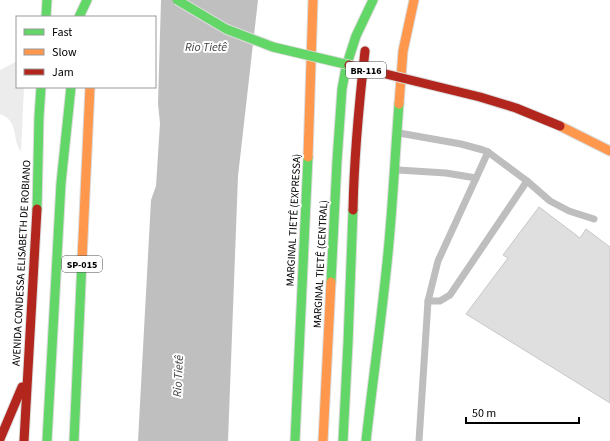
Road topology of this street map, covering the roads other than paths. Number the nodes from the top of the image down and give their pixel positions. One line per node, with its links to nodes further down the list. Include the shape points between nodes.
1 (47, 0): 7 (highway)
2 (177, 0): 13 (highway, BR-116, bridge, via 226,28 273,47 516,108)
3 (313, 0): 26 (highway, MARGINAL TIETÊ (EXPRESSA))
4 (414, 0): 12 (highway, via 403,52)
5 (92, 2): 8 (highway)
6 (372, 4): 27 (highway, MARGINAL TIETÊ (CENTRAL), via 356,36 342,89); 28 (highway, via 354,166)
7 (46, 16)
8 (80, 16)
9 (41, 88): 21 (highway, AVENIDA CONDESSA ELISABETH DE ROBIANO)
10 (70, 88): 24 (highway, via 61,183)
11 (90, 88): 25 (highway, SP-015)
12 (396, 132): 14 (lane, via 461,144); 15 (highway)
13 (610, 151)
14 (488, 152): 16 (lane); 17 (lane)
15 (395, 170): 16 (lane, via 446,173); 18 (highway, via 388,181); 29 (highway)
16 (476, 178): 20 (lane, via 438,261)
17 (527, 181): 19 (lane, via 550,201 569,211); 20 (lane, via 450,296 440,301)
18 (383, 210)
19 (594, 219)
20 (428, 301): 30 (lane)
21 (28, 372): 22 (highway); 23 (highway, AVENIDA CONDESSA ELISABETH DE ROBIANO)
22 (0, 439)
23 (24, 441)
24 (47, 441)
25 (74, 441)
26 (295, 441)
27 (323, 441)
28 (343, 441)
29 (366, 441)
30 (419, 441)

